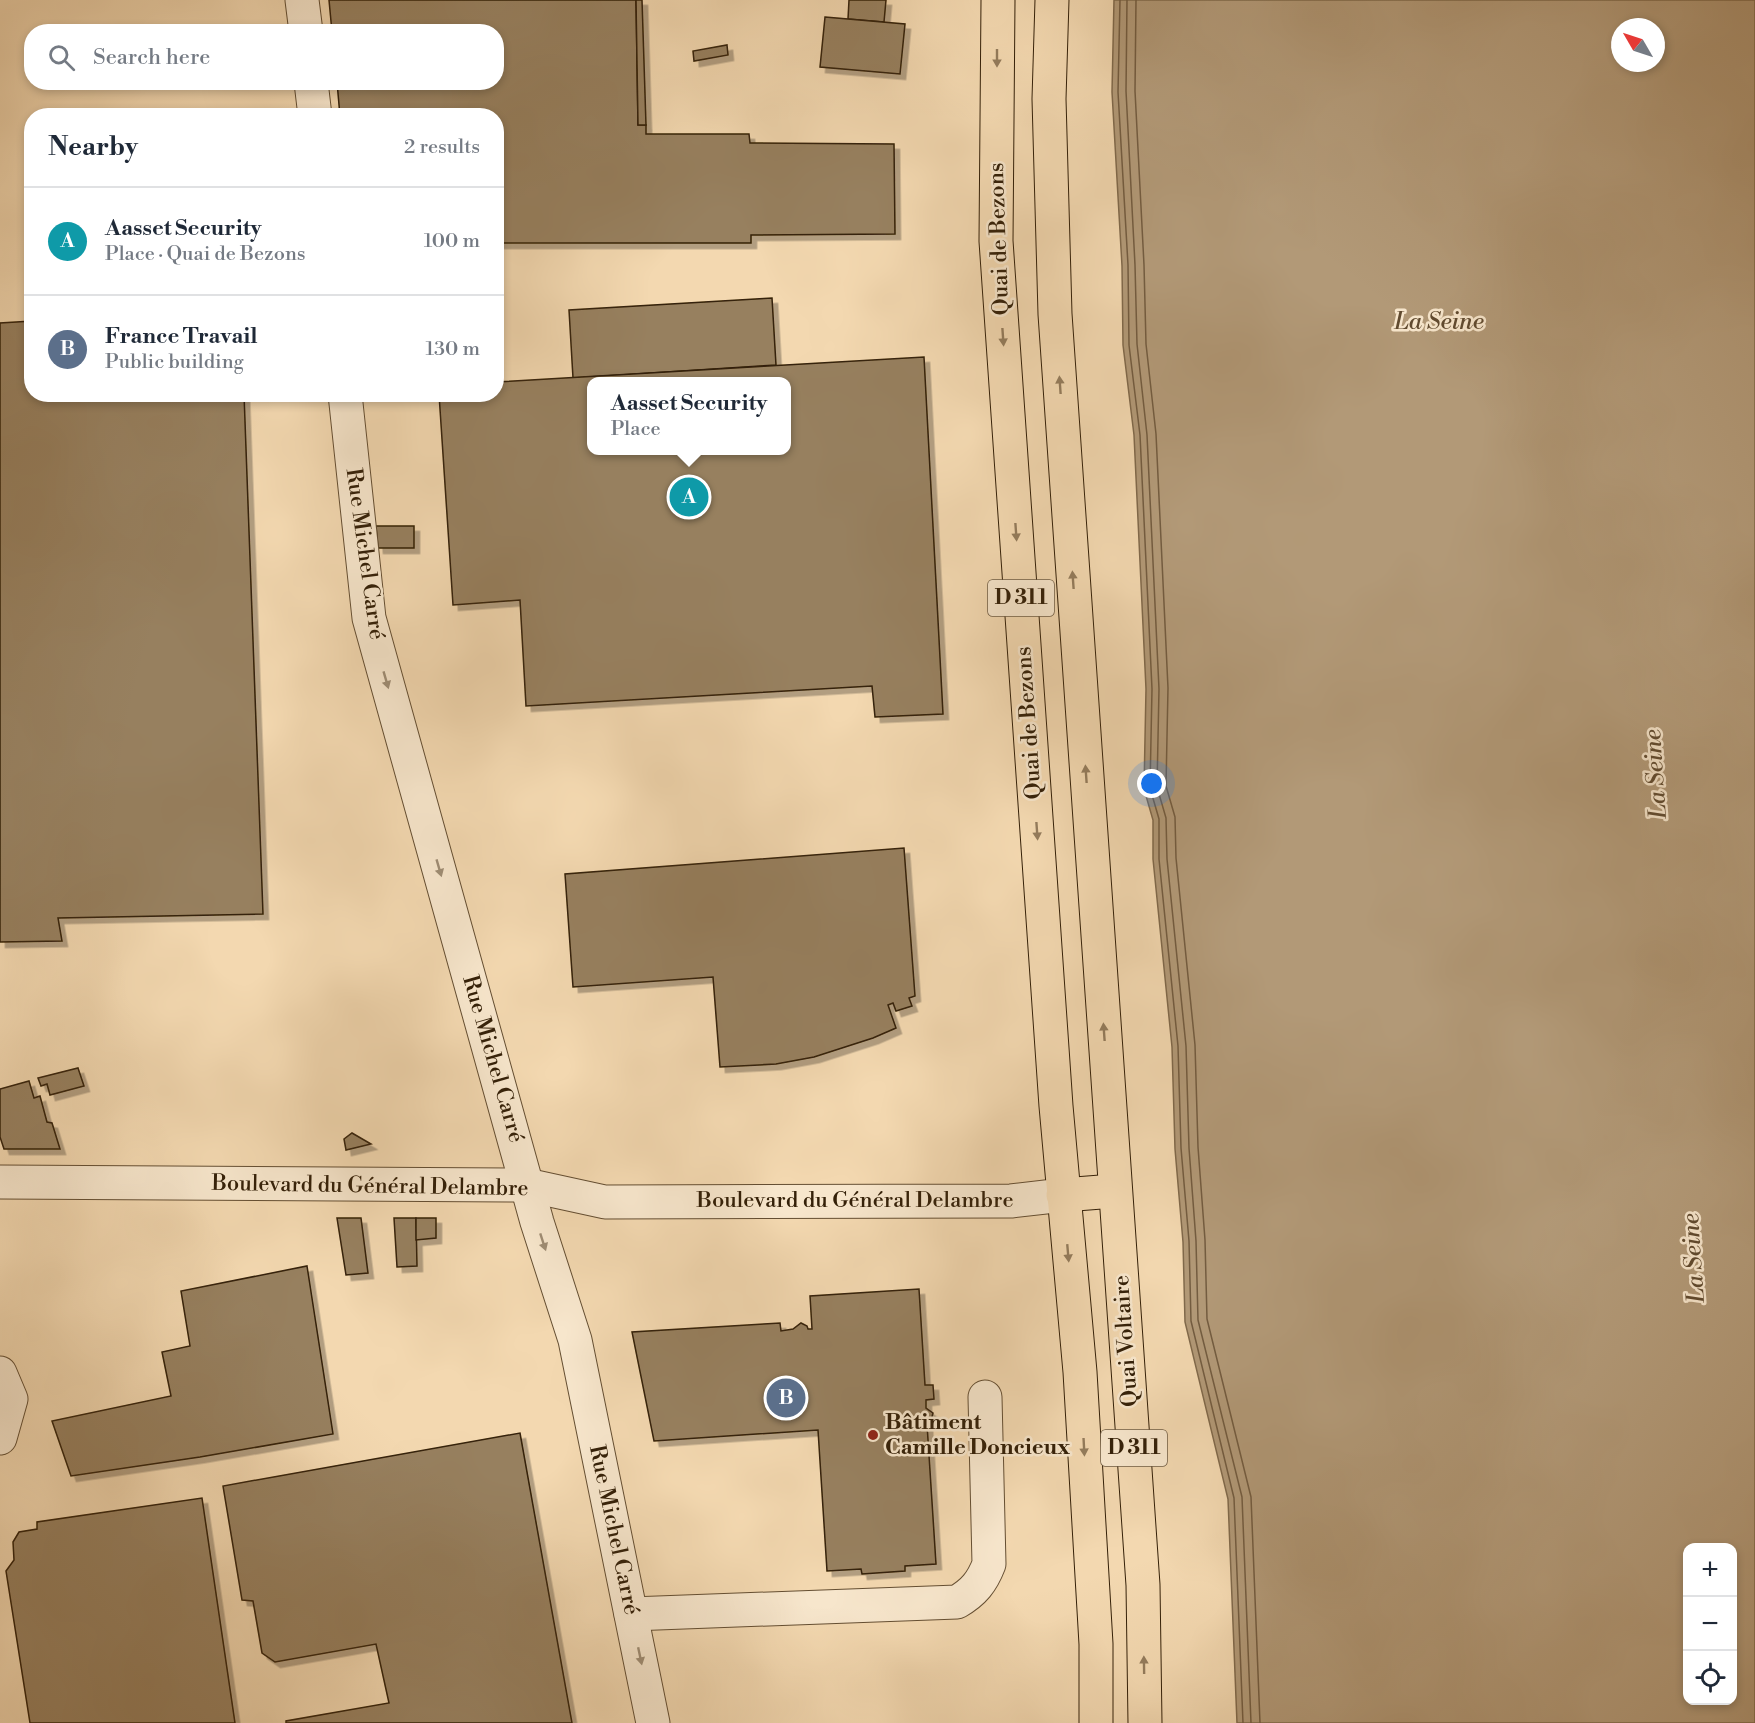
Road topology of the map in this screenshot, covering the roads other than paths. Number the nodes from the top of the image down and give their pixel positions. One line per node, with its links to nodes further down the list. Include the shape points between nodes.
1 (302, 0): 4 (street)
2 (998, 0): 11 (main road, Quai de Bezons / D 311, one-way to 11, via 996,241)
3 (1052, 0): 9 (main road, D 311, one-way to 3, via 1107,1067 1055,314 1049,99)
4 (305, 24)
5 (312, 90): 6 (street)
6 (314, 108)
7 (346, 402): 10 (street, Rue Michel Carré, one-way to 10, via 369,618)
8 (0, 1182): 10 (street, Boulevard du Général Delambre)
9 (1107, 1183): 11 (main road); 18 (main road, Quai Voltaire / D 311, one-way to 9, via 1143,1585 1122,1279)
10 (527, 1185): 11 (street, Boulevard du Général Delambre, via 605,1202 1011,1201); 15 (street, Rue Michel Carré, one-way to 15, via 575,1340)
11 (1062, 1195): 17 (main road, D 311, one-way to 17, via 1080,1384 1096,1644)
12 (0, 1373): 14 (street, via 11,1399)
13 (985, 1397): 15 (street, via 989,1564 972,1593 957,1602)
14 (0, 1438)
15 (631, 1614): 16 (street, Rue Michel Carré, one-way to 16)
16 (653, 1723)
17 (1096, 1723)
18 (1145, 1723)

